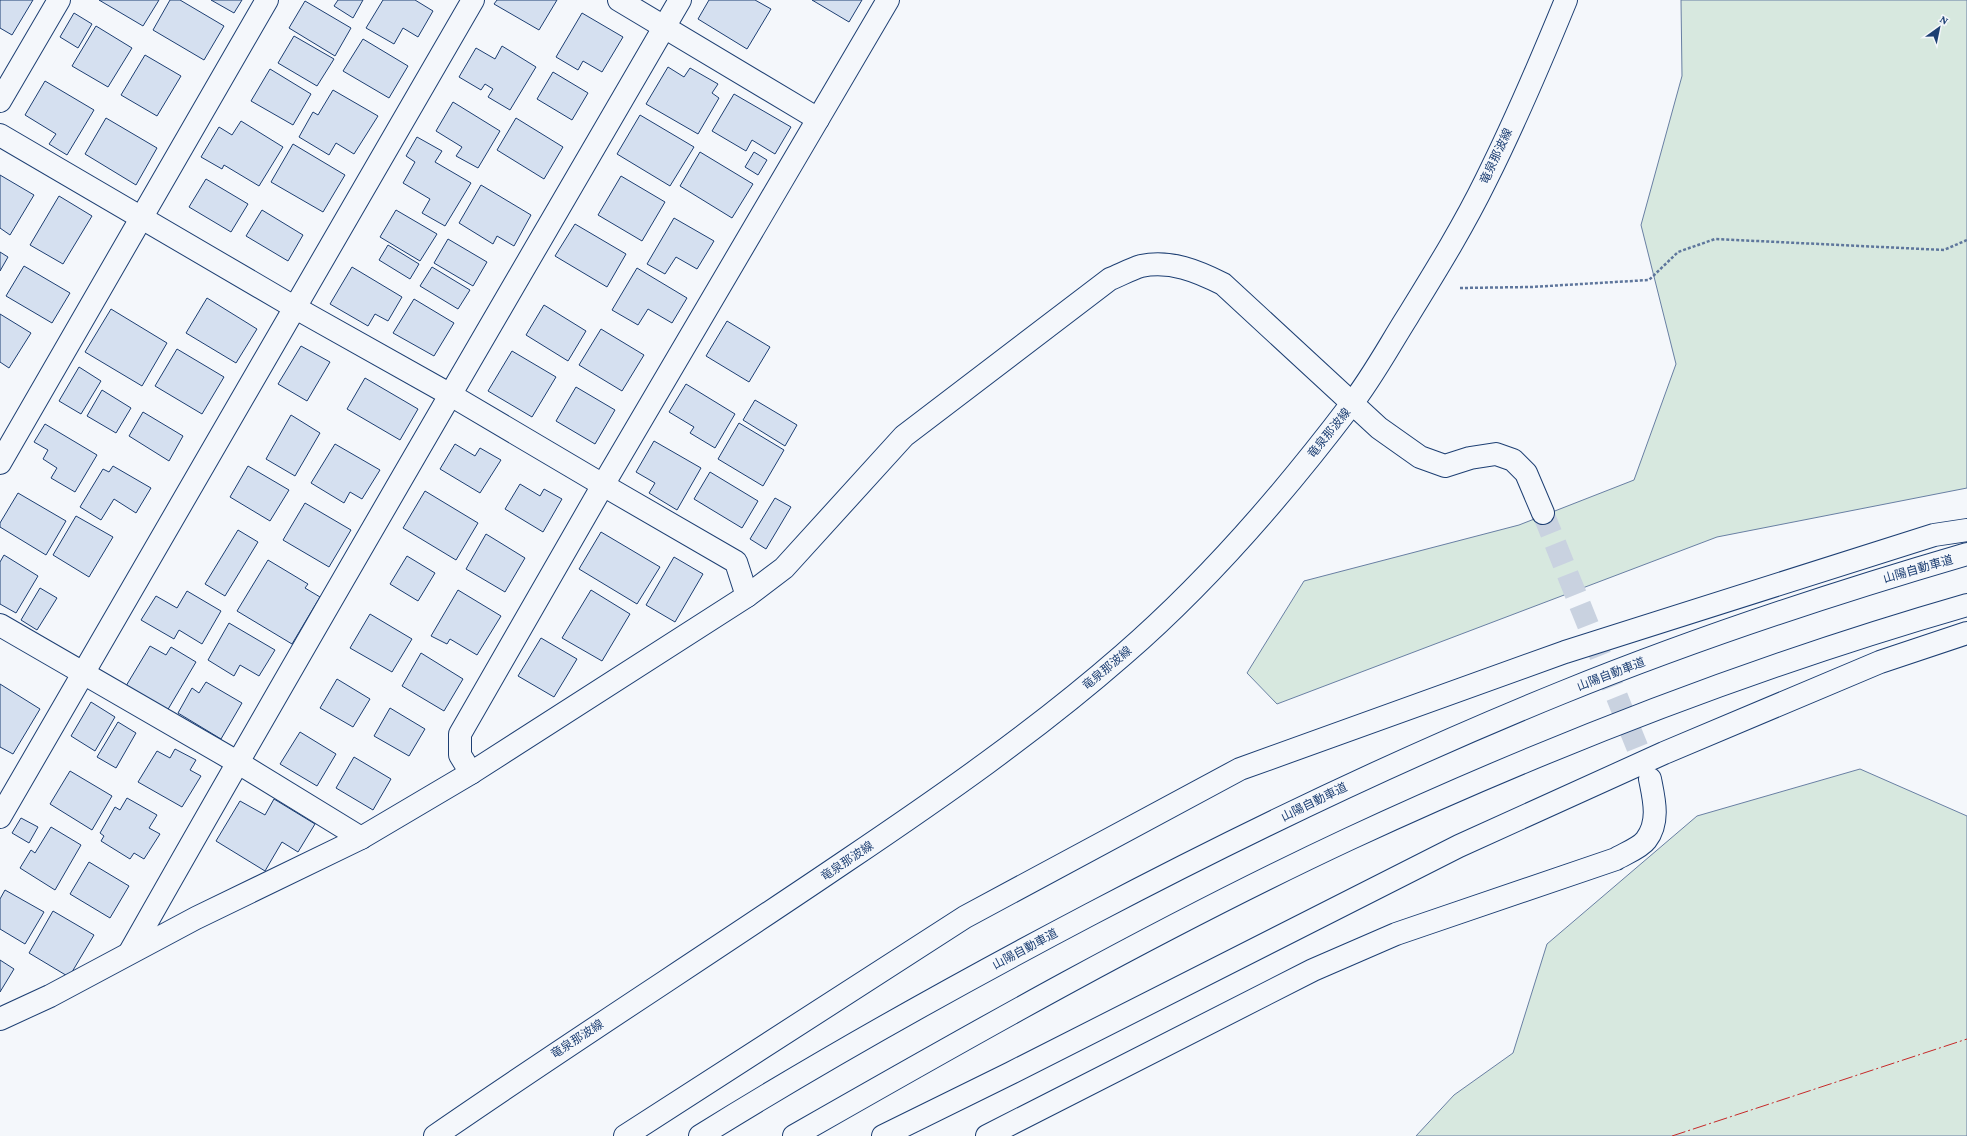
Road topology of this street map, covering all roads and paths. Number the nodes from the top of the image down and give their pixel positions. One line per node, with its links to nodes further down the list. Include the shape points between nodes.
1 (59, 0): 9 (main road)
2 (267, 0): 12 (main road)
3 (472, 0): 15 (main road)
4 (619, 0): 8 (main road)
5 (680, 0): 8 (main road)
6 (888, 0): 10 (main road)
7 (1566, 0): 14 (main road, 竜泉那波線, via 1485,182)
8 (665, 27): 10 (main road); 16 (main road)
9 (0, 101)
10 (818, 120): 19 (main road)
11 (0, 135): 12 (main road)
12 (141, 218): 15 (main road); 18 (main road)
13 (1967, 240): 14 (path, via 1944,250 1716,239 1678,252 1649,280 1531,288)
14 (1425, 289): 17 (main road, 竜泉那波線)
15 (294, 307): 16 (main road); 27 (main road)
16 (450, 394): 19 (main road); 28 (main road)
17 (1353, 404): 20 (main road, via 1379,428 1426,460 1444,466 1496,454 1513,460 1526,473); 23 (main road, via 1224,284 1197,271 1164,264 1141,267 1110,279 904,436 784,568); 35 (main road, 竜泉那波線, via 1274,501 1194,588 1125,653 1056,711 930,804)
18 (0, 463)
19 (603, 485): 23 (main road, via 736,562); 29 (main road, via 460,734 460,755)
20 (1543, 513)
21 (1967, 530): 36 (main road, via 1934,535 1565,652 1240,769 965,916)
22 (1967, 554): 37 (main road, 山陽自動車道, via 1869,583 1694,643 1564,692 1424,751 1179,868 981,972)
23 (747, 596): 29 (main road)
24 (1967, 605): 38 (main road, via 1878,630 1711,689 1584,736 1445,796 1346,841 1207,910 1005,1015)
25 (0, 625): 27 (main road)
26 (1967, 632): 39 (main road, via 1880,662 1664,753 1459,846)
27 (83, 674): 28 (main road); 31 (main road)
28 (237, 762): 32 (main road); 33 (main road)
29 (471, 773): 32 (main road)
30 (1650, 779): 40 (main road, via 1656,808 1652,827 1645,841 1616,858 1396,934 1313,970)
31 (0, 817)
32 (361, 838): 33 (main road)
33 (130, 952): 34 (main road, via 50,996)
34 (0, 1019)
35 (435, 1136)
36 (625, 1136)
37 (700, 1136)
38 (794, 1136)
39 (883, 1136)
40 (987, 1136)

